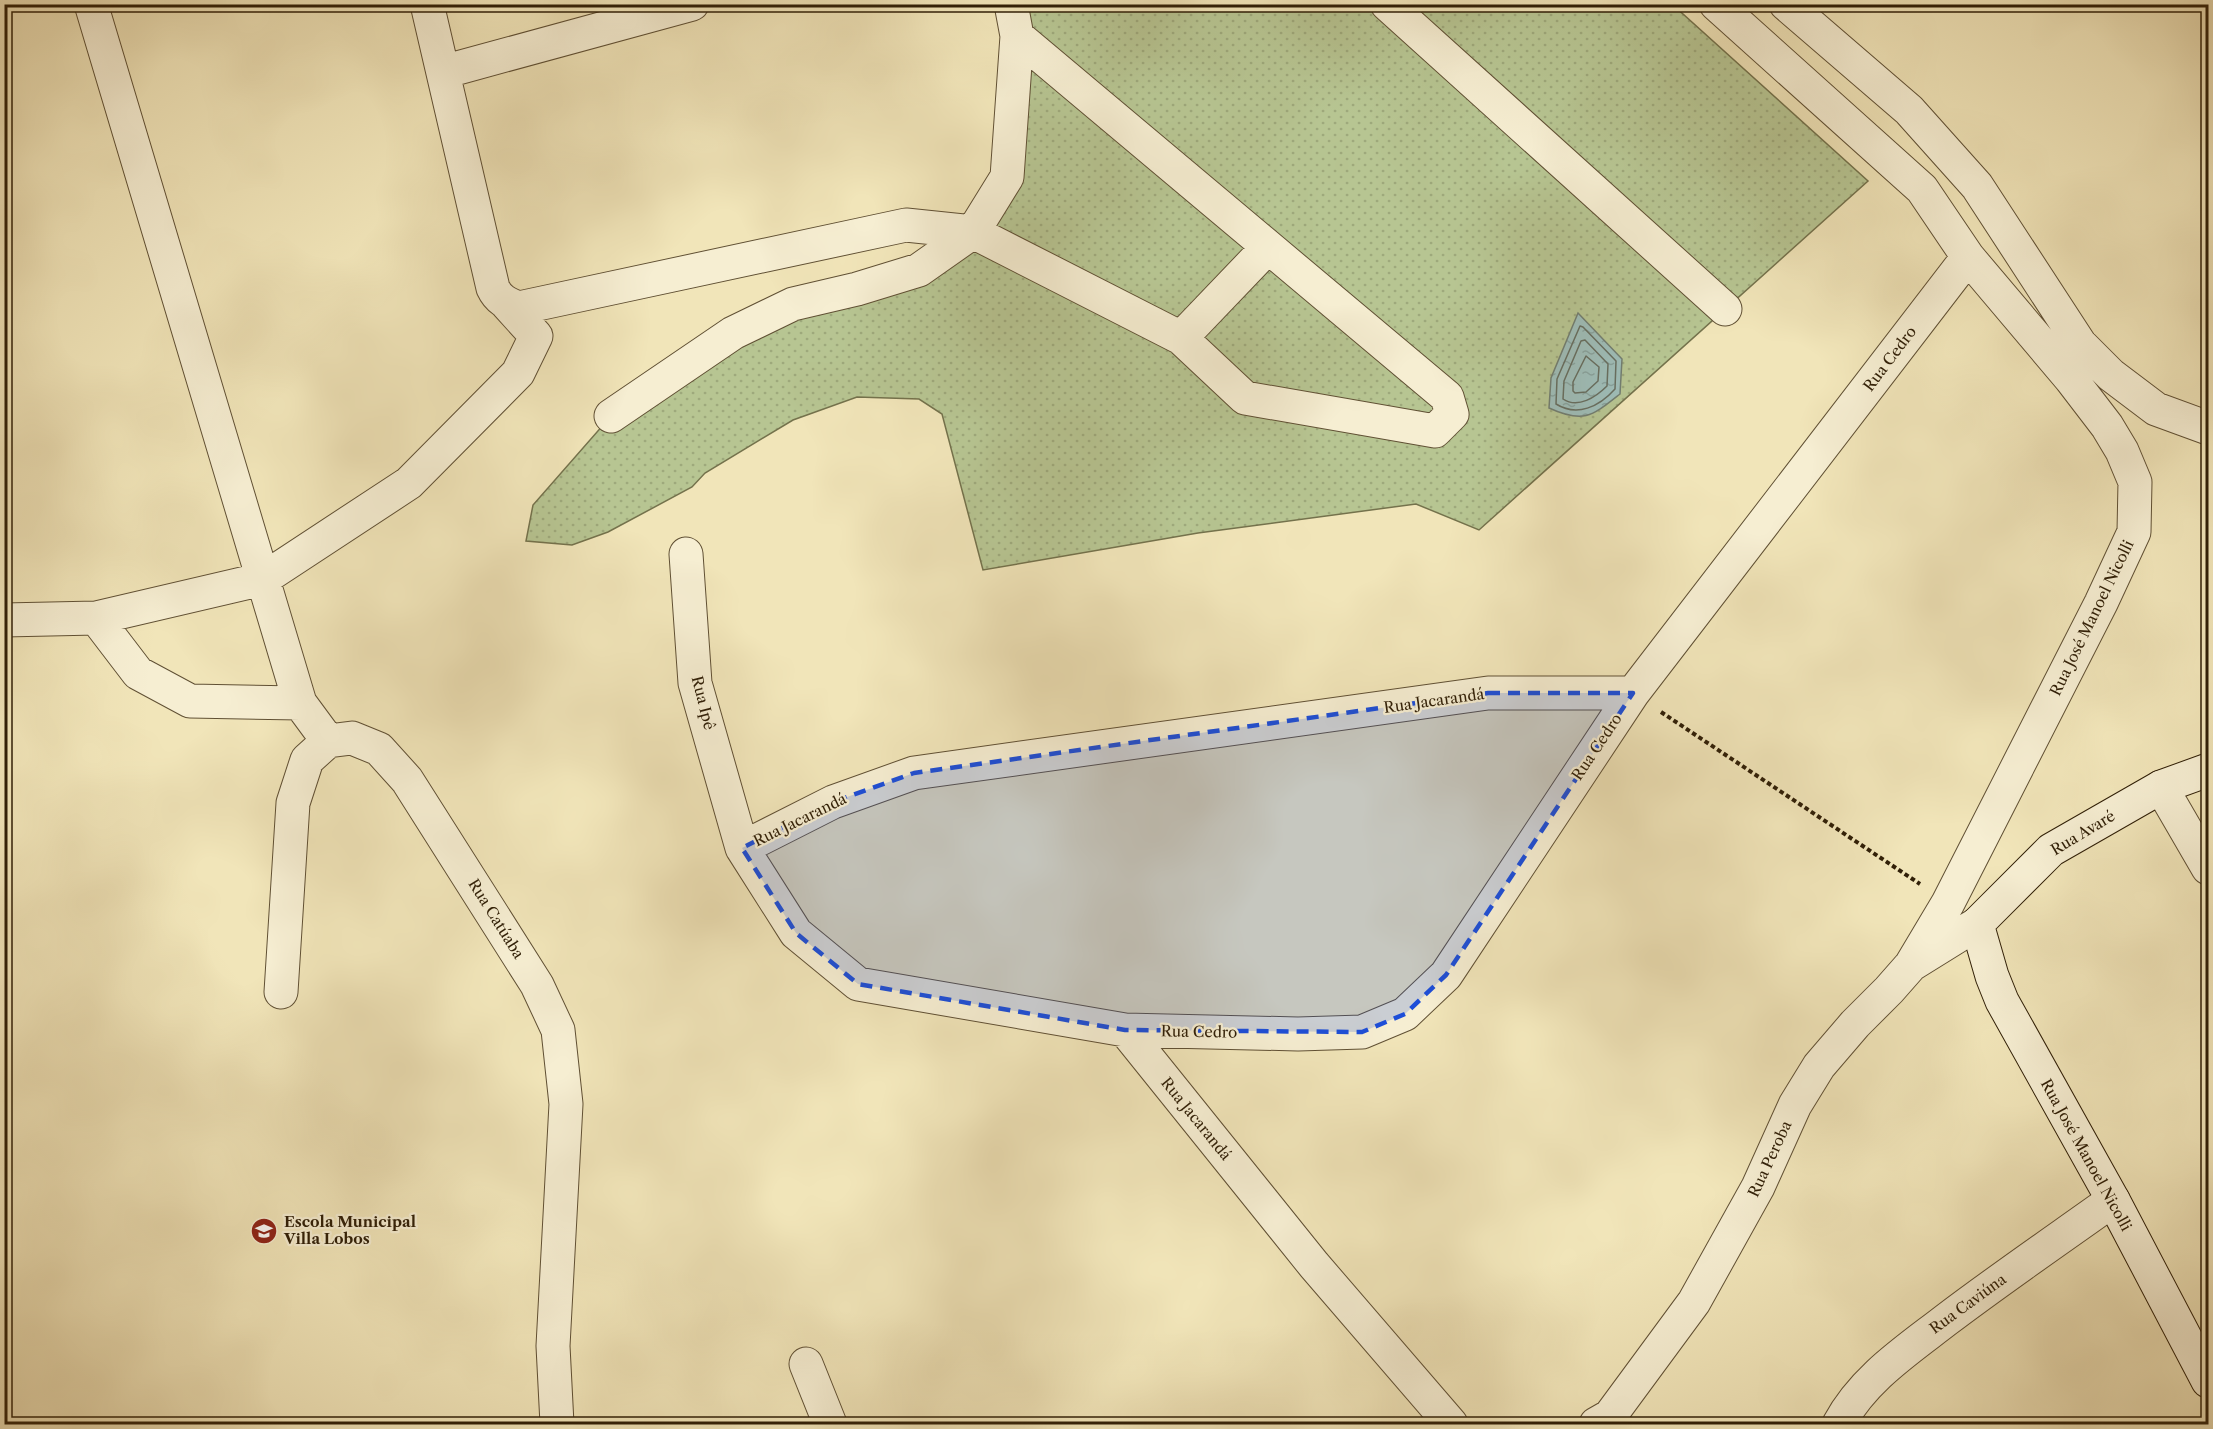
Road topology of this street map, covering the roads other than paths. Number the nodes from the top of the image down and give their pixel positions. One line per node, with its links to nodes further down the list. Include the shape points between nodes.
1 (91, 4): 19 (street)
2 (427, 4): 9 (street)
3 (692, 4): 9 (street)
4 (1011, 4): 8 (street)
5 (1387, 4): 14 (street)
6 (1716, 4): 12 (street, Rua José Manoel Nicolli, via 1922,189)
7 (1786, 4): 17 (street, via 1910,110 1977,186 2080,344 2111,375 2156,408)
8 (1017, 36): 10 (street, via 1007,177); 11 (street)
9 (443, 72): 13 (street, via 493,288)
10 (973, 232): 13 (street, via 906,225 519,308); 15 (street); 16 (street, via 920,270 792,304 733,333)
11 (1268, 247): 15 (street); 15 (street, via 1447,397 1452,414 1435,431 1245,398)
12 (1968, 257): 22 (street, Rua Cedro); 30 (street, Rua José Manoel Nicolli, via 2107,426 2134,482 2134,532 1948,903)
13 (507, 304): 19 (street, via 536,336 519,373 409,483)
14 (1725, 309)
15 (1181, 338)
16 (611, 416)
17 (2208, 428)
18 (686, 554): 27 (street, Rua Ipê, via 695,683)
19 (263, 579): 20 (street); 23 (street)
20 (96, 618): 21 (street); 23 (street, via 138,673 190,701)
21 (4, 620)
22 (1633, 693): 27 (street, Rua Jacarandá, via 1488,693 914,773 833,802); 32 (street, Rua Cedro, via 1446,975 1405,1014 1362,1032)
23 (300, 703): 24 (street)
24 (328, 741): 31 (street, via 307,760 293,803); 36 (street, Rua Catúaba, via 352,738 379,749 407,780 537,985 558,1030 566,1104 553,1346)
25 (2208, 770): 26 (street, Rua Avaré)
26 (2161, 787): 28 (street); 29 (street, Rua Avaré, via 2051,850)
27 (742, 848): 32 (street, Rua Jacarandá, via 796,933 858,984)
28 (2208, 868)
29 (1977, 924): 30 (street, Rua Peroba); 33 (street, Rua José Manoel Nicolli, via 2002,1001)
30 (1911, 964): 39 (street, Rua Peroba, via 1819,1066 1694,1302 1610,1416)
31 (281, 992)
32 (1125, 1030): 38 (street, Rua Jacarandá, via 1314,1265)
33 (2113, 1200): 35 (street, Rua José Manoel Nicolli); 40 (street, Rua Caviúna, via 1888,1364 1865,1385)
34 (806, 1364): 37 (street)
35 (2208, 1381)
36 (557, 1425)
37 (830, 1425)
38 (1451, 1425)
39 (1596, 1425)
40 (1839, 1425)

